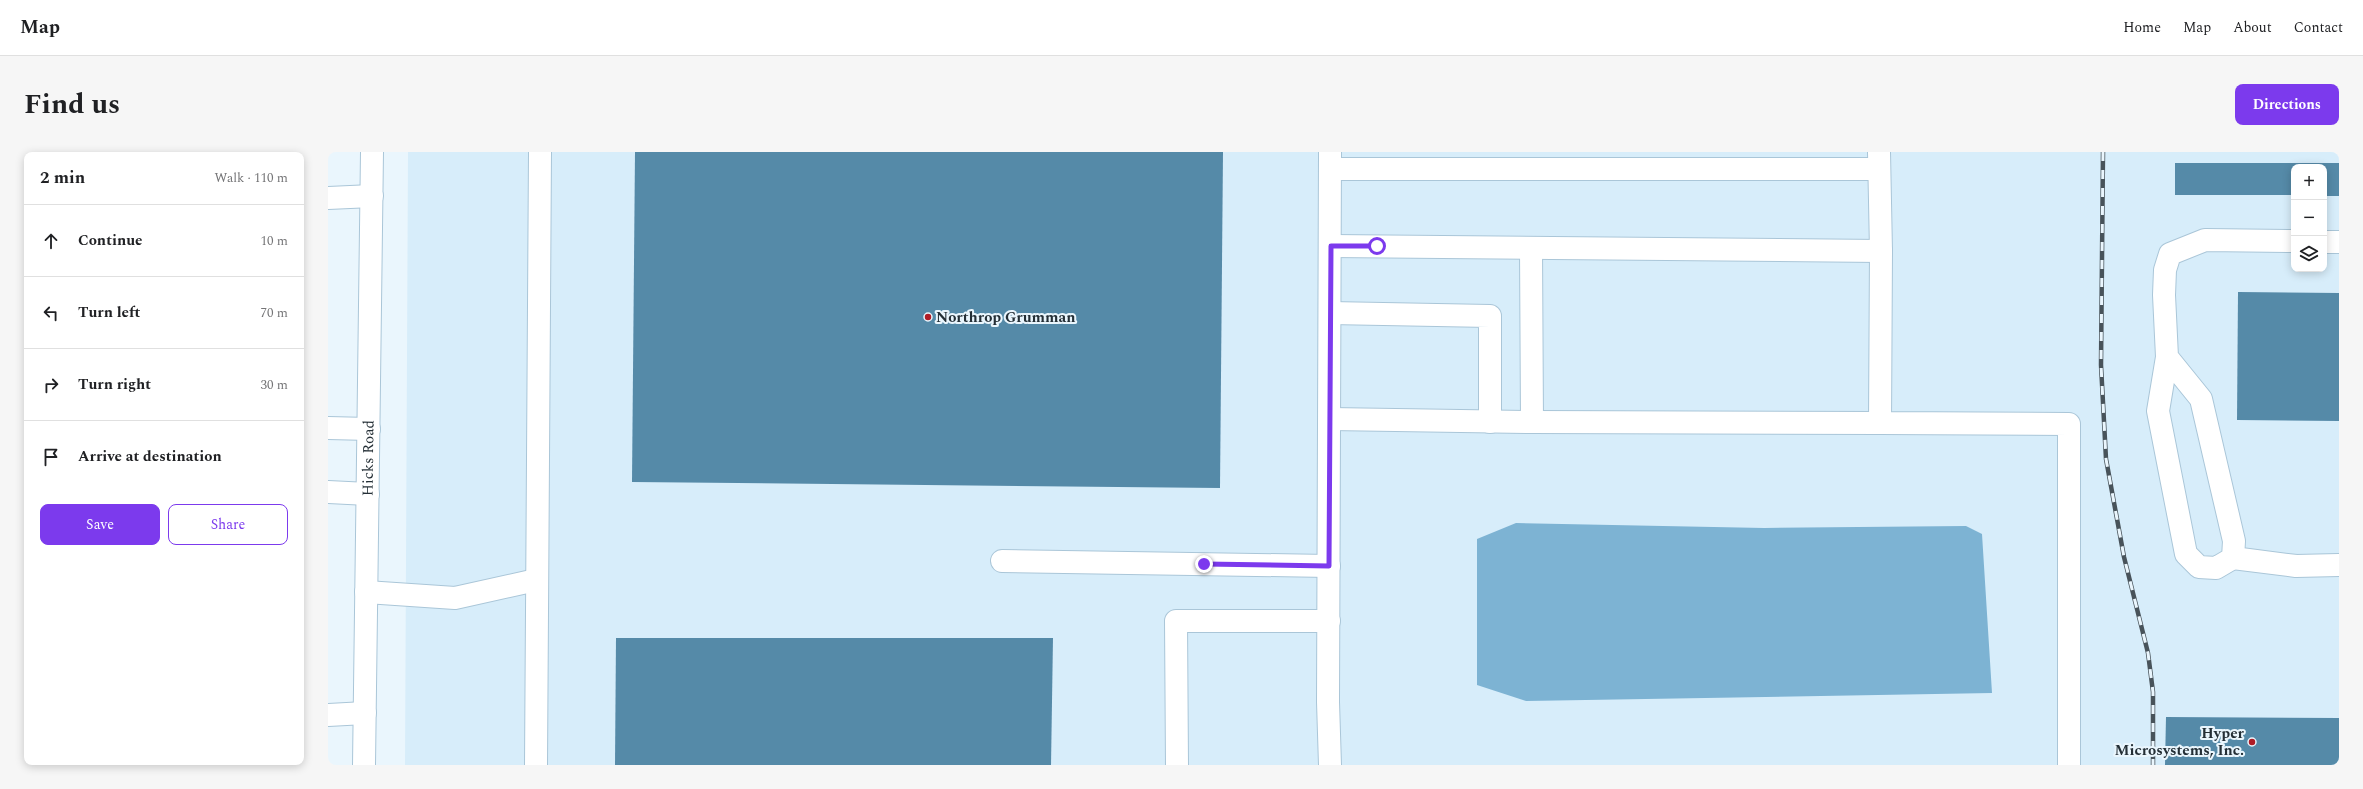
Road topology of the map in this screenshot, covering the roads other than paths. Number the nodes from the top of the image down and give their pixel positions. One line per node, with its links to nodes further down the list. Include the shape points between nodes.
1 (372, 152): 5 (main road, Hicks Road)
2 (540, 152): 27 (main road)
3 (1330, 160): 4 (main road); 10 (main road)
4 (1879, 160): 12 (main road)
5 (372, 196): 6 (main road); 20 (main road, Hicks Road)
6 (328, 198)
7 (2291, 241): 14 (main road, via 2205,240 2170,254 2165,270 2164,295)
8 (2327, 242): 9 (main road)
9 (2339, 242)
10 (1331, 246): 11 (main road); 13 (main road)
11 (1531, 248): 12 (main road); 17 (main road)
12 (1880, 251): 18 (main road)
13 (1330, 313): 15 (main road); 16 (main road, via 1490,316)
14 (2167, 357): 23 (main road, via 2201,399 2234,541); 23 (main road, via 2158,411 2186,554 2198,567 2216,568)
15 (1330, 419): 16 (main road); 26 (main road)
16 (1490, 422): 17 (main road)
17 (1532, 422): 18 (main road)
18 (1880, 423): 36 (main road, via 2069,424)
19 (328, 428): 20 (main road)
20 (369, 429): 22 (main road, Hicks Road)
21 (328, 492): 22 (main road)
22 (368, 494): 28 (main road, Hicks Road)
23 (2233, 558): 25 (main road, via 2296,566)
24 (1002, 561): 26 (main road)
25 (2339, 565)
26 (1329, 566): 29 (main road)
27 (536, 580): 28 (main road, via 455,598); 33 (main road)
28 (366, 592): 30 (main road, Hicks Road)
29 (1329, 620): 34 (main road, via 1176,620); 35 (main road)
30 (365, 714): 31 (main road); 32 (main road, Hicks Road)
31 (328, 715)
32 (364, 765)
33 (536, 765)
34 (1177, 765)
35 (1330, 765)
36 (2069, 765)

